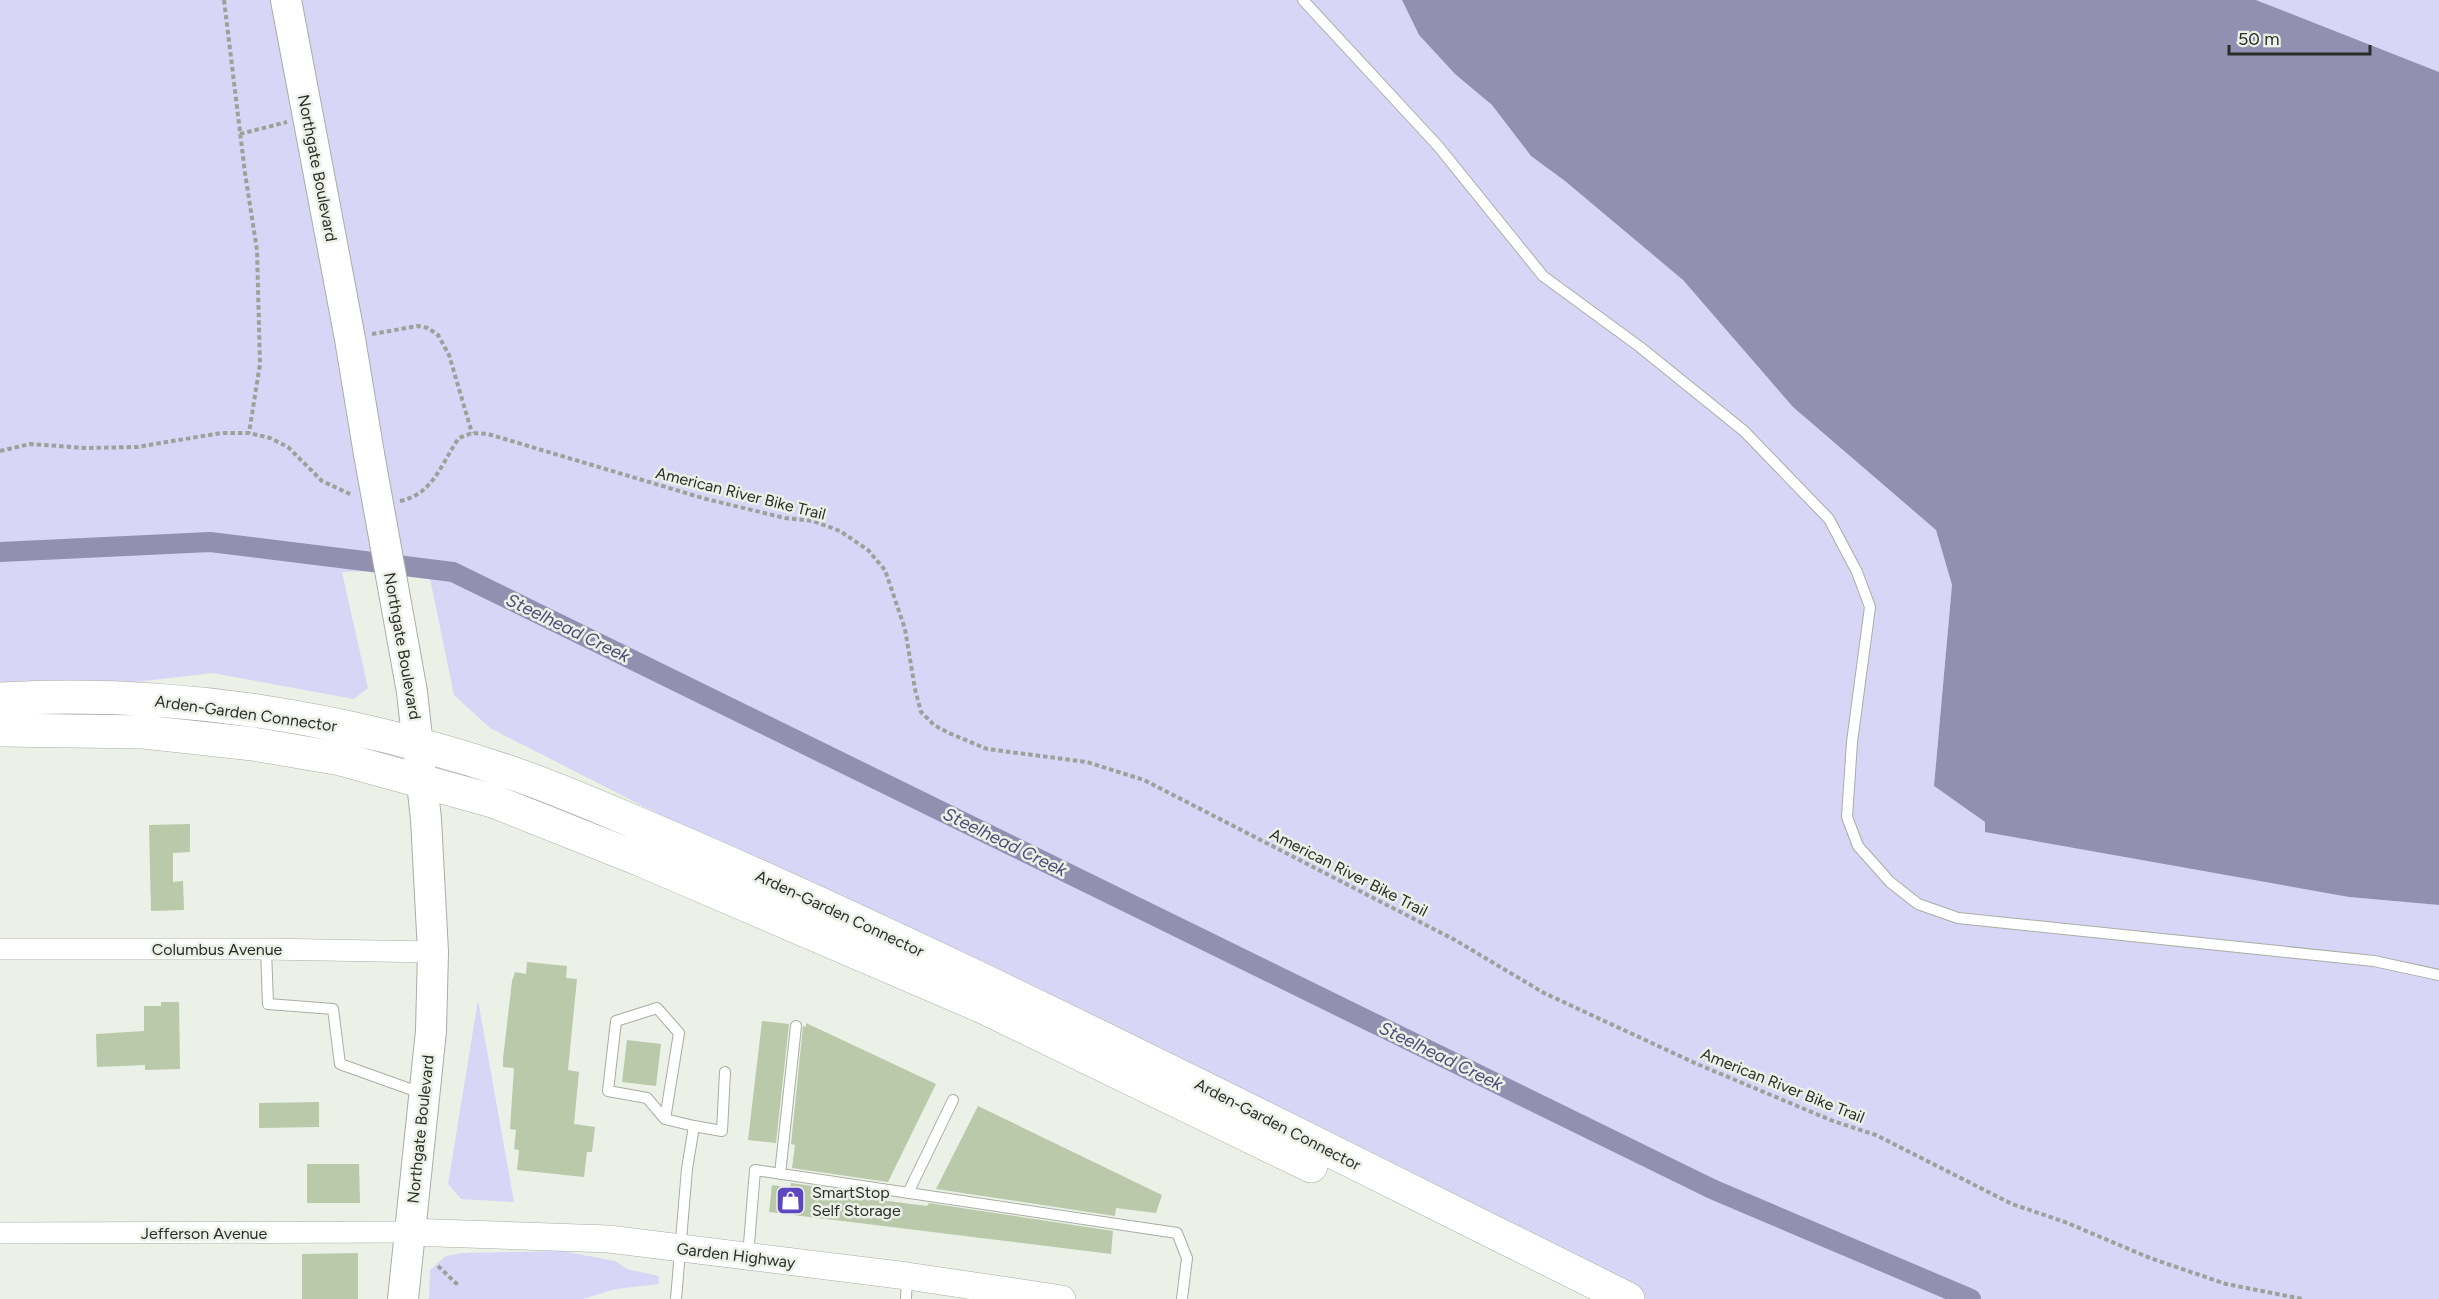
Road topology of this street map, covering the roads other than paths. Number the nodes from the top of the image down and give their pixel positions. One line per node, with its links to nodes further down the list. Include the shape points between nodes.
1 (286, 0): 5 (main road, Northgate Boulevard, bridge, via 350,339)
2 (1303, 0): 10 (lane, via 1438,146 1543,276 1640,347 1744,431 1830,519 1870,607 1852,742 1847,817 1858,846 1890,882 1918,904 1958,918 2374,961)
3 (0, 699): 5 (main road, Arden-Garden Connector, via 112,697 225,707 348,727)
4 (0, 730): 6 (main road, Arden-Garden Connector, via 95,730 210,738 341,759)
5 (419, 745): 6 (main road, Northgate Boulevard); 29 (main road, Arden-Garden Connector, via 550,788 814,899 1153,1062)
6 (423, 781): 9 (main road, Northgate Boulevard); 28 (main road, Arden-Garden Connector, via 493,801 565,829 981,1006)
7 (0, 949): 8 (street, Columbus Avenue)
8 (266, 949): 9 (street, Columbus Avenue); 13 (lane, via 268,1004 333,1009 340,1064)
9 (433, 952): 13 (main road, Northgate Boulevard)
10 (2439, 975)
11 (796, 1026): 17 (lane)
12 (725, 1072): 16 (lane, via 722,1131)
13 (424, 1095): 19 (main road, Northgate Boulevard)
14 (953, 1100): 18 (lane)
15 (665, 1119): 15 (lane, via 647,1098 608,1091 616,1021 657,1008 679,1034); 16 (lane)
16 (694, 1126): 21 (lane)
17 (780, 1174): 18 (lane); 22 (lane, via 755,1170)
18 (908, 1193): 27 (lane, via 1177,1233 1187,1258)
19 (408, 1232): 20 (street, Jefferson Avenue); 21 (street, Garden Highway, via 597,1239); 24 (main road, Northgate Boulevard)
20 (0, 1233)
21 (679, 1248): 22 (street, Garden Highway); 25 (lane)
22 (748, 1256): 23 (street, Garden Highway)
23 (906, 1287): 26 (street, Garden Highway)
24 (403, 1299)
25 (676, 1299)
26 (1062, 1299)
27 (1182, 1299)
28 (1586, 1299)
29 (1628, 1299)

